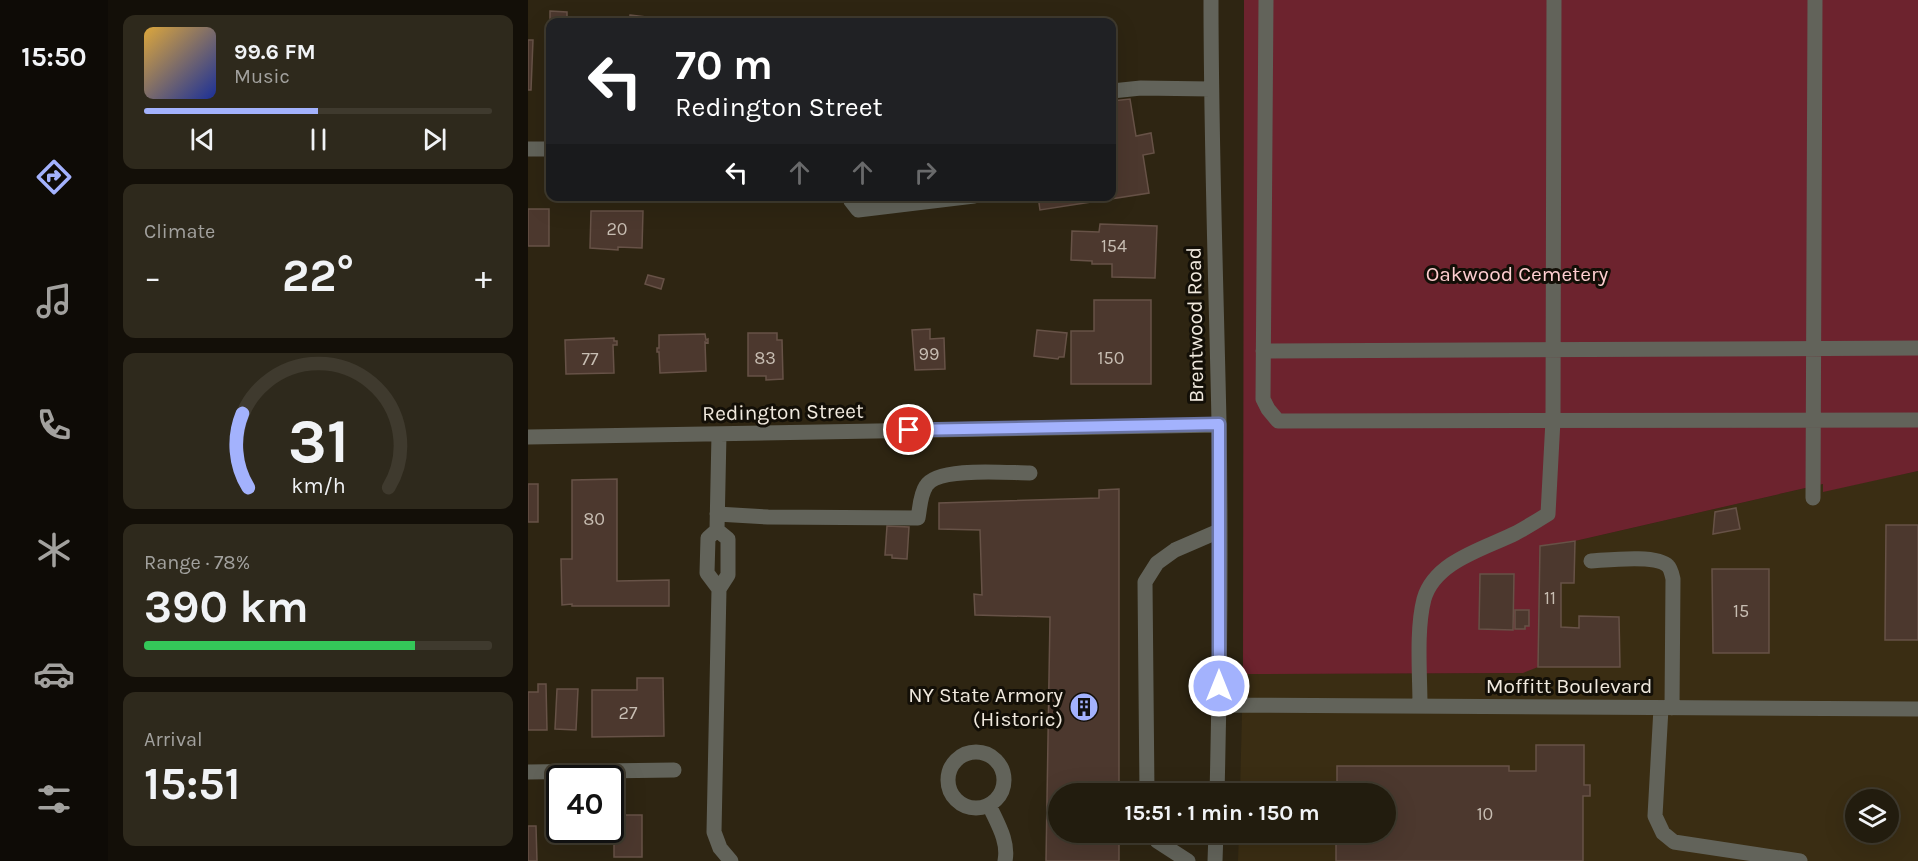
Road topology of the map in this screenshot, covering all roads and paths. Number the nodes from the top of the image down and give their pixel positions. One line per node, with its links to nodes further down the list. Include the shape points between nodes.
1 (1211, 0): 5 (street, Brentwood Road)
2 (1266, 0): 14 (street)
3 (1554, 0): 13 (street)
4 (1815, 0): 11 (street)
5 (1211, 89): 6 (street); 18 (street, Brentwood Road)
6 (1116, 91)
7 (528, 149): 8 (street)
8 (546, 149)
9 (851, 201): 10 (street, via 858,210)
10 (933, 201)
11 (1814, 348): 12 (street); 13 (street); 16 (street)
12 (1918, 348)
13 (1553, 349): 14 (street); 15 (street)
14 (1263, 351): 15 (street, via 1263,399 1278,421)
15 (1553, 420): 16 (street); 27 (street, via 1548,514 1449,566 1429,588 1420,623)
16 (1813, 420): 17 (street); 22 (street)
17 (1918, 420)
18 (1219, 424): 19 (street, Redington Street); 24 (street, Brentwood Road)
19 (719, 434): 20 (street, Redington Street); 23 (street)
20 (528, 437)
21 (1030, 473): 23 (street, via 961,472 934,478 926,485 918,518)
22 (1813, 498)
23 (717, 514): 37 (street, via 717,530 708,538 707,573 719,589 714,832)
24 (1219, 531): 26 (street, Brentwood Road); 32 (street, via 1175,550 1157,563 1145,582)
25 (1591, 561): 28 (street, via 1650,559 1670,567 1673,579)
26 (1219, 705): 27 (street, Moffitt Boulevard); 33 (street, Brentwood Road)
27 (1420, 706): 28 (street, Moffitt Boulevard)
28 (1667, 708): 29 (street, Moffitt Boulevard); 41 (street, via 1656,816 1663,833 1674,842)
29 (1918, 709)
30 (674, 770): 31 (street)
31 (528, 772)
32 (1147, 783)
33 (1217, 783)
34 (989, 805): 38 (street, via 1003,835)
35 (1160, 843): 39 (street)
36 (1216, 843): 40 (street)
37 (731, 861)
38 (1005, 861)
39 (1188, 861)
40 (1215, 861)
41 (1800, 861)

